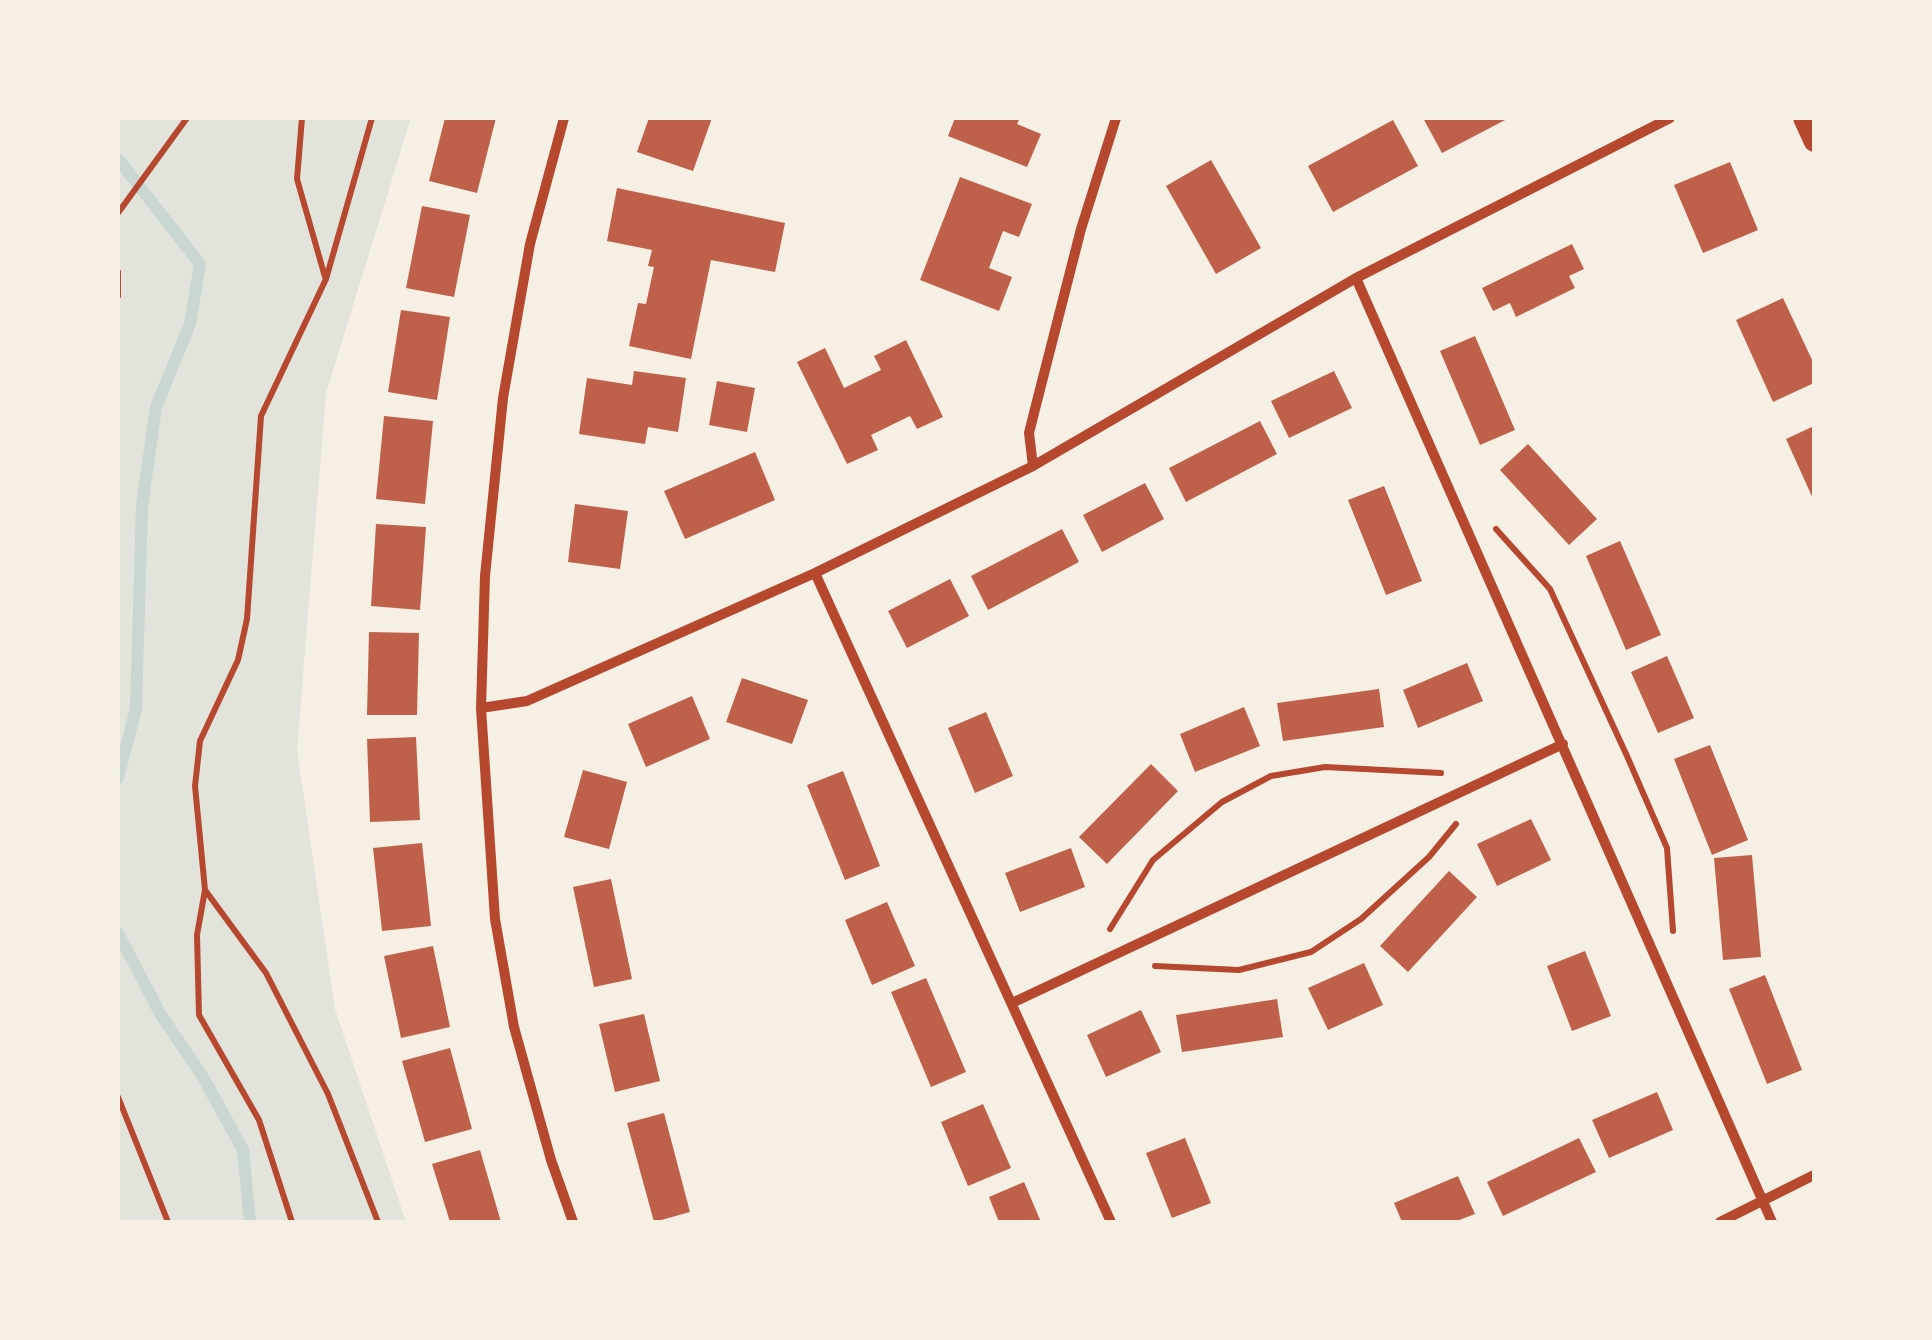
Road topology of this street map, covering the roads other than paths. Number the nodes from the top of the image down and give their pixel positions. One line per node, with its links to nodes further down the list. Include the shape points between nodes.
1 (564, 118): 9 (street, via 530,244 503,398 485,576)
2 (1116, 118): 7 (street, via 1034,408)
3 (1670, 118): 6 (street)
4 (1803, 118): 5 (main road)
5 (1814, 142)
6 (1356, 278): 7 (street); 10 (street)
7 (1032, 466): 8 (street)
8 (814, 573): 9 (street, via 526,700); 11 (street)
9 (481, 708): 14 (street, via 495,920 514,1027)
10 (1563, 744): 11 (street); 13 (street)
11 (1012, 1003): 15 (street)
12 (1814, 1176): 13 (street)
13 (1762, 1202): 16 (street); 17 (street)
14 (573, 1222)
15 (1112, 1222)
16 (1720, 1222)
17 (1772, 1222)

